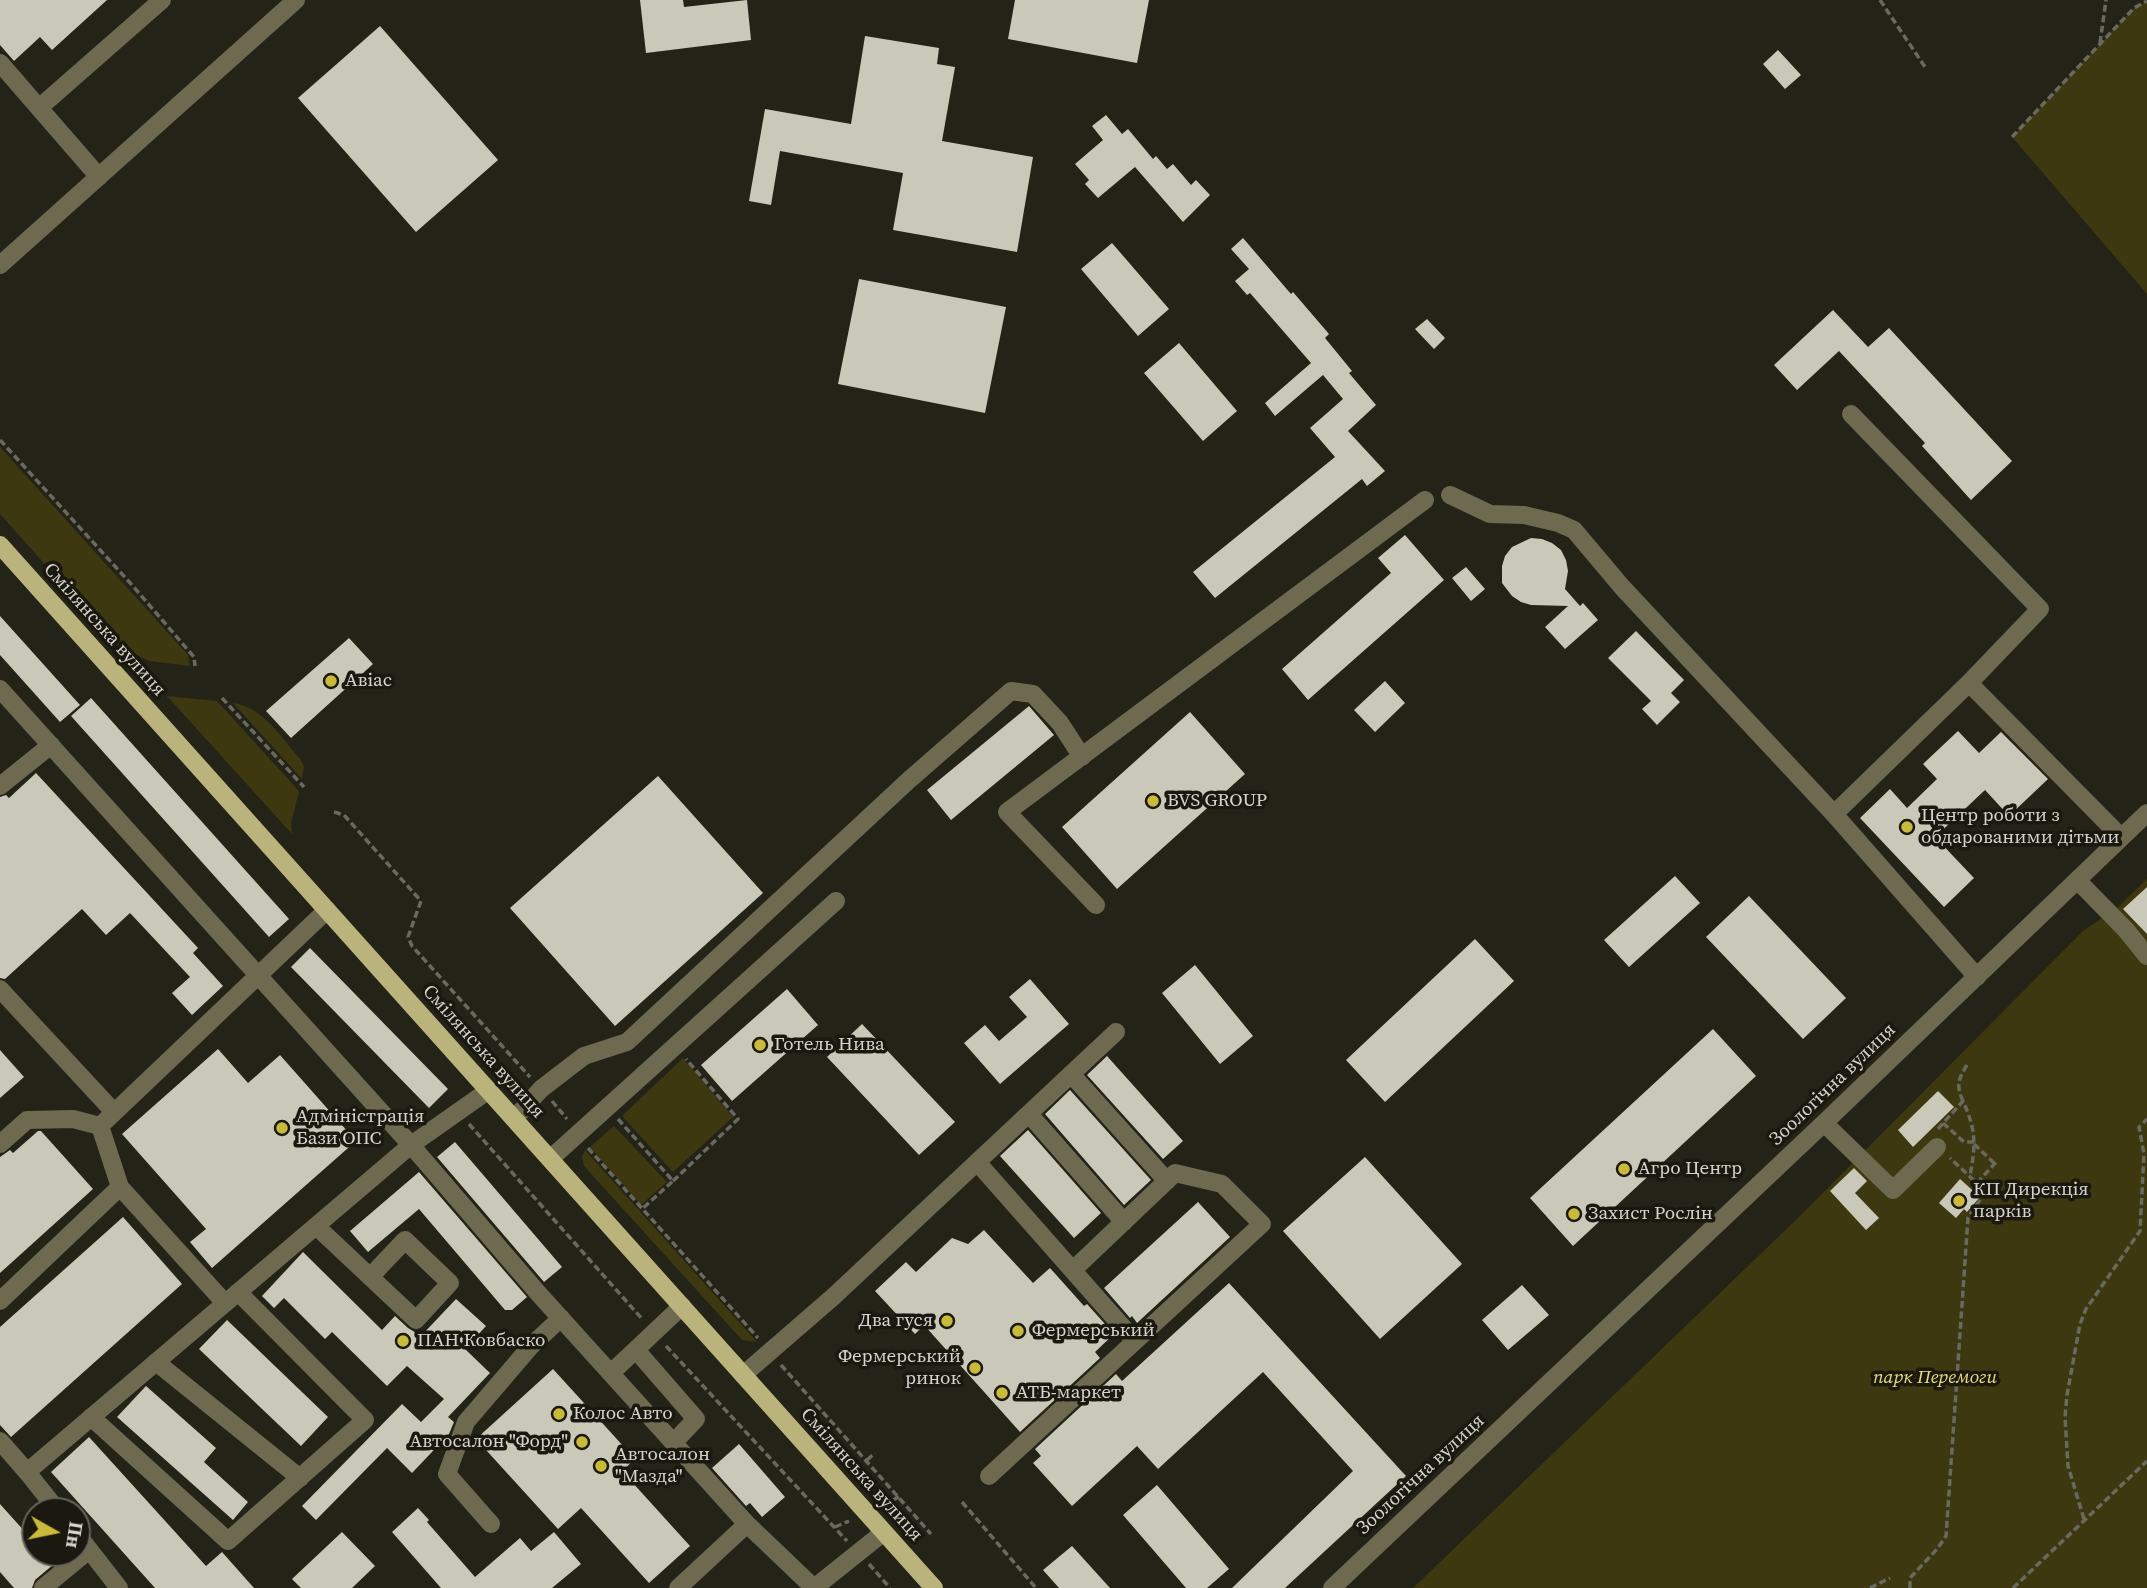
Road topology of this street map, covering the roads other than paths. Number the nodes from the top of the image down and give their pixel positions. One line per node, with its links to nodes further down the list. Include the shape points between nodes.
1 (162, 0): 4 (street)
2 (296, 0): 5 (street)
3 (0, 63): 4 (street)
4 (40, 107): 5 (street)
5 (99, 177): 6 (street)
6 (0, 265)
7 (1851, 414): 11 (street, via 2040,609)
8 (1450, 495): 17 (street, via 1490,514 1524,515 1574,530)
9 (1425, 500): 14 (street)
10 (0, 545): 22 (main road, Смілянська вулиця)
11 (1969, 683): 17 (street); 18 (street)
12 (0, 689): 13 (street)
13 (51, 745): 15 (street); 24 (street)
14 (1082, 757): 21 (street, via 1007,813); 32 (street, via 1060,723 1032,694 1011,691 909,779 626,1042 584,1056 541,1089)
15 (0, 786)
16 (2147, 813): 18 (street, Зоологічна вулиця)
17 (1834, 814): 25 (street)
18 (2121, 836): 19 (street, Зоологічна вулиця)
19 (2077, 880): 23 (street); 25 (street, Зоологічна вулиця)
20 (836, 901): 38 (street)
21 (1096, 905)
22 (327, 910): 24 (street); 29 (main road, Смілянська вулиця)
23 (2146, 953)
24 (260, 976): 30 (street); 36 (street)
25 (1977, 977): 33 (street, Зоологічна вулиця)
26 (0, 989): 30 (street)
27 (1116, 1032): 28 (street)
28 (1071, 1074): 31 (street); 40 (street)
29 (489, 1090): 32 (main road, Смілянська вулиця); 36 (street)
30 (114, 1112): 34 (street)
31 (1029, 1114): 39 (street); 42 (street)
32 (514, 1119): 38 (main road, Смілянська вулиця)
33 (1824, 1123): 37 (street, via 1893,1190); 72 (street, Зоологічна вулиця)
34 (100, 1126): 35 (street, via 74,1119 27,1120); 41 (street)
35 (0, 1144)
36 (411, 1145): 43 (street); 49 (street)
37 (1937, 1147)
38 (550, 1159): 48 (main road, Смілянська вулиця)
39 (977, 1162): 44 (street); 54 (street)
40 (1167, 1181): 42 (street); 50 (street, via 1175,1173 1222,1184 1262,1224)
41 (120, 1187): 46 (street); 47 (street)
42 (1124, 1222): 44 (street)
43 (316, 1226): 45 (street); 46 (street)
44 (1073, 1270): 50 (street)
45 (370, 1277): 45 (street, via 416,1320 450,1283 405,1240)
46 (232, 1298): 52 (street); 60 (street, via 365,1420)
47 (0, 1301)
48 (682, 1306): 51 (street); 54 (main road, Смілянська вулиця)
49 (561, 1318): 53 (street); 62 (street, via 466,1422 447,1475)
50 (1135, 1341): 59 (street)
51 (636, 1350): 53 (street); 57 (street, via 696,1419)
52 (156, 1362): 55 (street); 60 (street)
53 (611, 1373): 57 (street)
54 (743, 1375): 64 (main road, Смілянська вулиця)
55 (91, 1417): 58 (street); 60 (street, via 228,1541)
56 (0, 1441): 58 (street)
57 (674, 1441): 63 (street)
58 (27, 1472): 61 (street)
59 (989, 1476)
60 (300, 1478)
61 (47, 1497)
62 (491, 1524)
63 (747, 1524): 69 (street); 70 (street)
64 (884, 1532): 70 (street); 71 (main road, Смілянська вулиця)
65 (91, 1553): 68 (street)
66 (68, 1567): 67 (street)
67 (43, 1588)
68 (119, 1588)
69 (678, 1588)
70 (814, 1588)
71 (934, 1588)
72 (1332, 1588)

